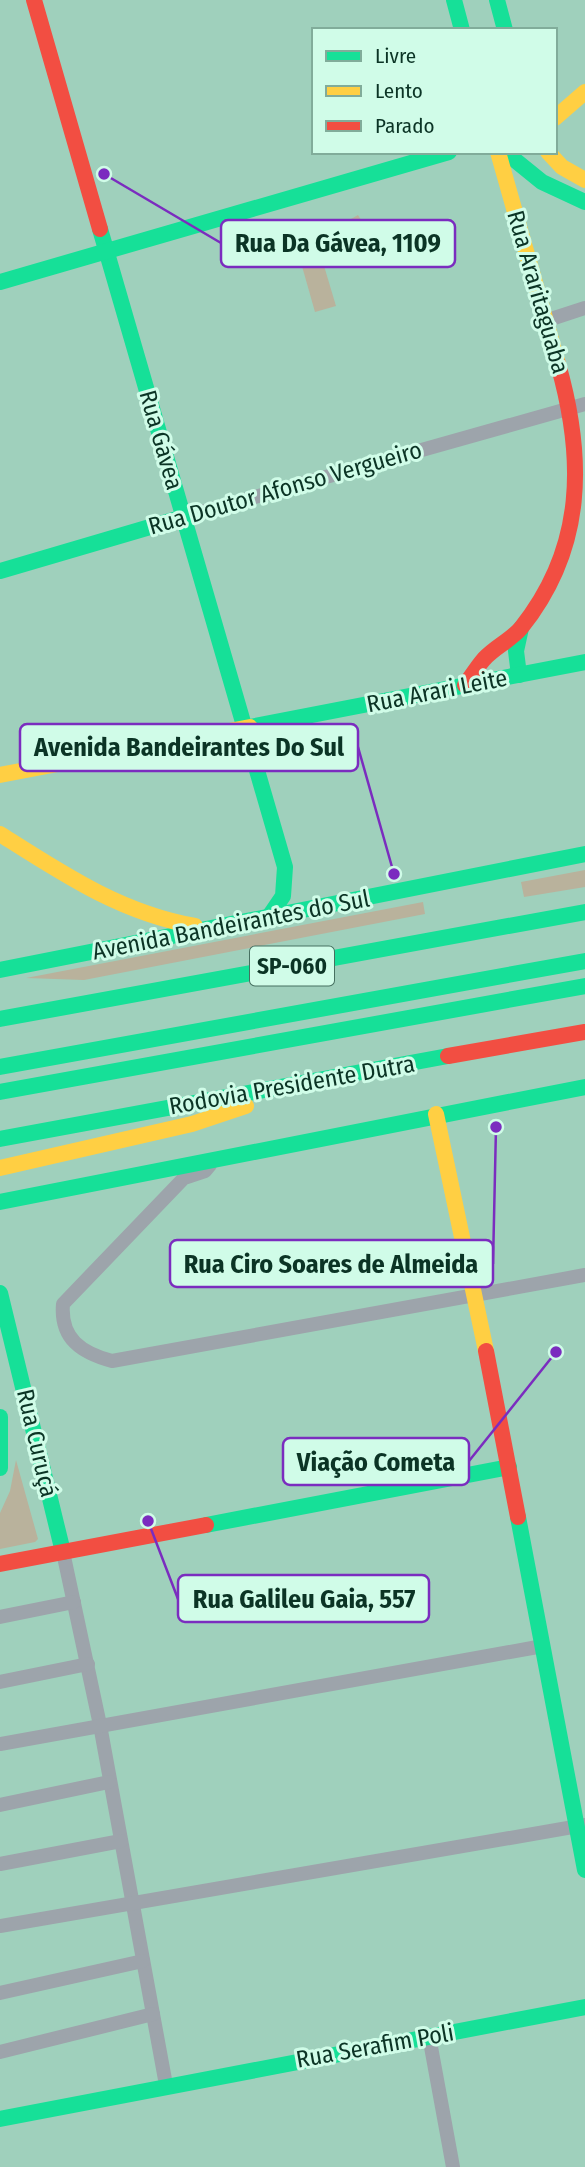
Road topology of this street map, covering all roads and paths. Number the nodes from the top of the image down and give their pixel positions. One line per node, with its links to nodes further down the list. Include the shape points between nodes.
1 (34, 0): 15 (main road, Rua Gávea)
2 (454, 0): 4 (main road)
3 (497, 0): 5 (main road)
4 (461, 28)
5 (504, 28)
6 (581, 95): 7 (main road); 8 (main road)
7 (557, 102)
8 (557, 116)
9 (442, 154): 15 (main road)
10 (499, 154): 18 (main road, Rua Araritaguaba)
11 (507, 154): 14 (main road, via 551,187)
12 (550, 154): 13 (main road)
13 (585, 180)
14 (585, 202)
15 (106, 252): 16 (main road); 21 (main road, Rua Gávea)
16 (0, 282)
17 (585, 308): 18 (street)
18 (545, 321): 19 (main road, Rua Araritaguaba)
19 (578, 406): 20 (main road, Rua Araritaguaba); 21 (street, Rua Doutor Afonso Vergueiro)
20 (582, 487): 23 (main road, Rua Araritaguaba, via 565,559)
21 (184, 517): 22 (main road, Rua Doutor Afonso Vergueiro); 27 (main road, Rua Gávea)
22 (0, 571)
23 (521, 628): 25 (main road, Rua Araritaguaba, via 516,651); 26 (main road, Rua Araritaguaba, via 484,659)
24 (585, 662): 25 (main road, Rua Arari Leite)
25 (519, 675): 26 (main road, Rua Arari Leite)
26 (466, 685): 27 (main road, Rua Arari Leite)
27 (244, 727): 28 (main road, Rua Arari Leite); 32 (main road, Rua Gávea, via 285,867 283,896)
28 (0, 775)
29 (0, 834): 33 (main road, via 134,912 166,923)
30 (585, 854): 32 (main road, Avenida Bandeirantes do Sul)
31 (585, 912): 37 (main road, SP-060)
32 (268, 918): 33 (main road, Avenida Bandeirantes do Sul)
33 (218, 929): 35 (main road, Avenida Bandeirantes do Sul)
34 (585, 961): 39 (main road, SP-060)
35 (0, 970)
36 (585, 986): 42 (main road, Rodovia Presidente Dutra)
37 (0, 1019)
38 (585, 1032): 40 (main road, Rodovia Presidente Dutra)
39 (0, 1067)
40 (287, 1084): 44 (main road, Rodovia Presidente Dutra); 46 (main road, via 244,1107 192,1124)
41 (585, 1087): 43 (main road)
42 (0, 1092)
43 (436, 1114): 45 (main road); 50 (main road)
44 (0, 1139)
45 (215, 1158): 47 (main road); 50 (street, via 205,1171 184,1178 63,1304 67,1331 82,1351 112,1361)
46 (0, 1168)
47 (0, 1202)
48 (585, 1275): 50 (street)
49 (0, 1293): 54 (main road, Rua Curuçá)
50 (476, 1297): 52 (main road)
51 (0, 1417): 53 (main road, Rua Curuçá)
52 (509, 1467): 54 (main road); 58 (main road)
53 (0, 1468)
54 (63, 1552): 55 (main road); 56 (street)
55 (0, 1564)
56 (74, 1602): 57 (street); 59 (street)
57 (0, 1617)
58 (543, 1646): 61 (street); 65 (main road)
59 (88, 1664): 60 (street); 61 (street)
60 (0, 1682)
61 (100, 1725): 62 (street); 63 (street)
62 (0, 1744)
63 (110, 1782): 64 (street); 66 (street)
64 (0, 1805)
65 (581, 1826): 68 (main road); 69 (street)
66 (121, 1841): 67 (street); 69 (street)
67 (0, 1864)
68 (585, 1870)
69 (133, 1903): 70 (street); 71 (street)
70 (0, 1926)
71 (143, 1961): 72 (street); 74 (street)
72 (0, 1993)
73 (585, 2007): 75 (main road, Rua Serafim Poli)
74 (153, 2014): 76 (street); 77 (street)
75 (429, 2036): 77 (main road, Rua Serafim Poli); 79 (street)
76 (0, 2052)
77 (166, 2085): 78 (main road, Rua Serafim Poli)
78 (0, 2119)
79 (453, 2167)

